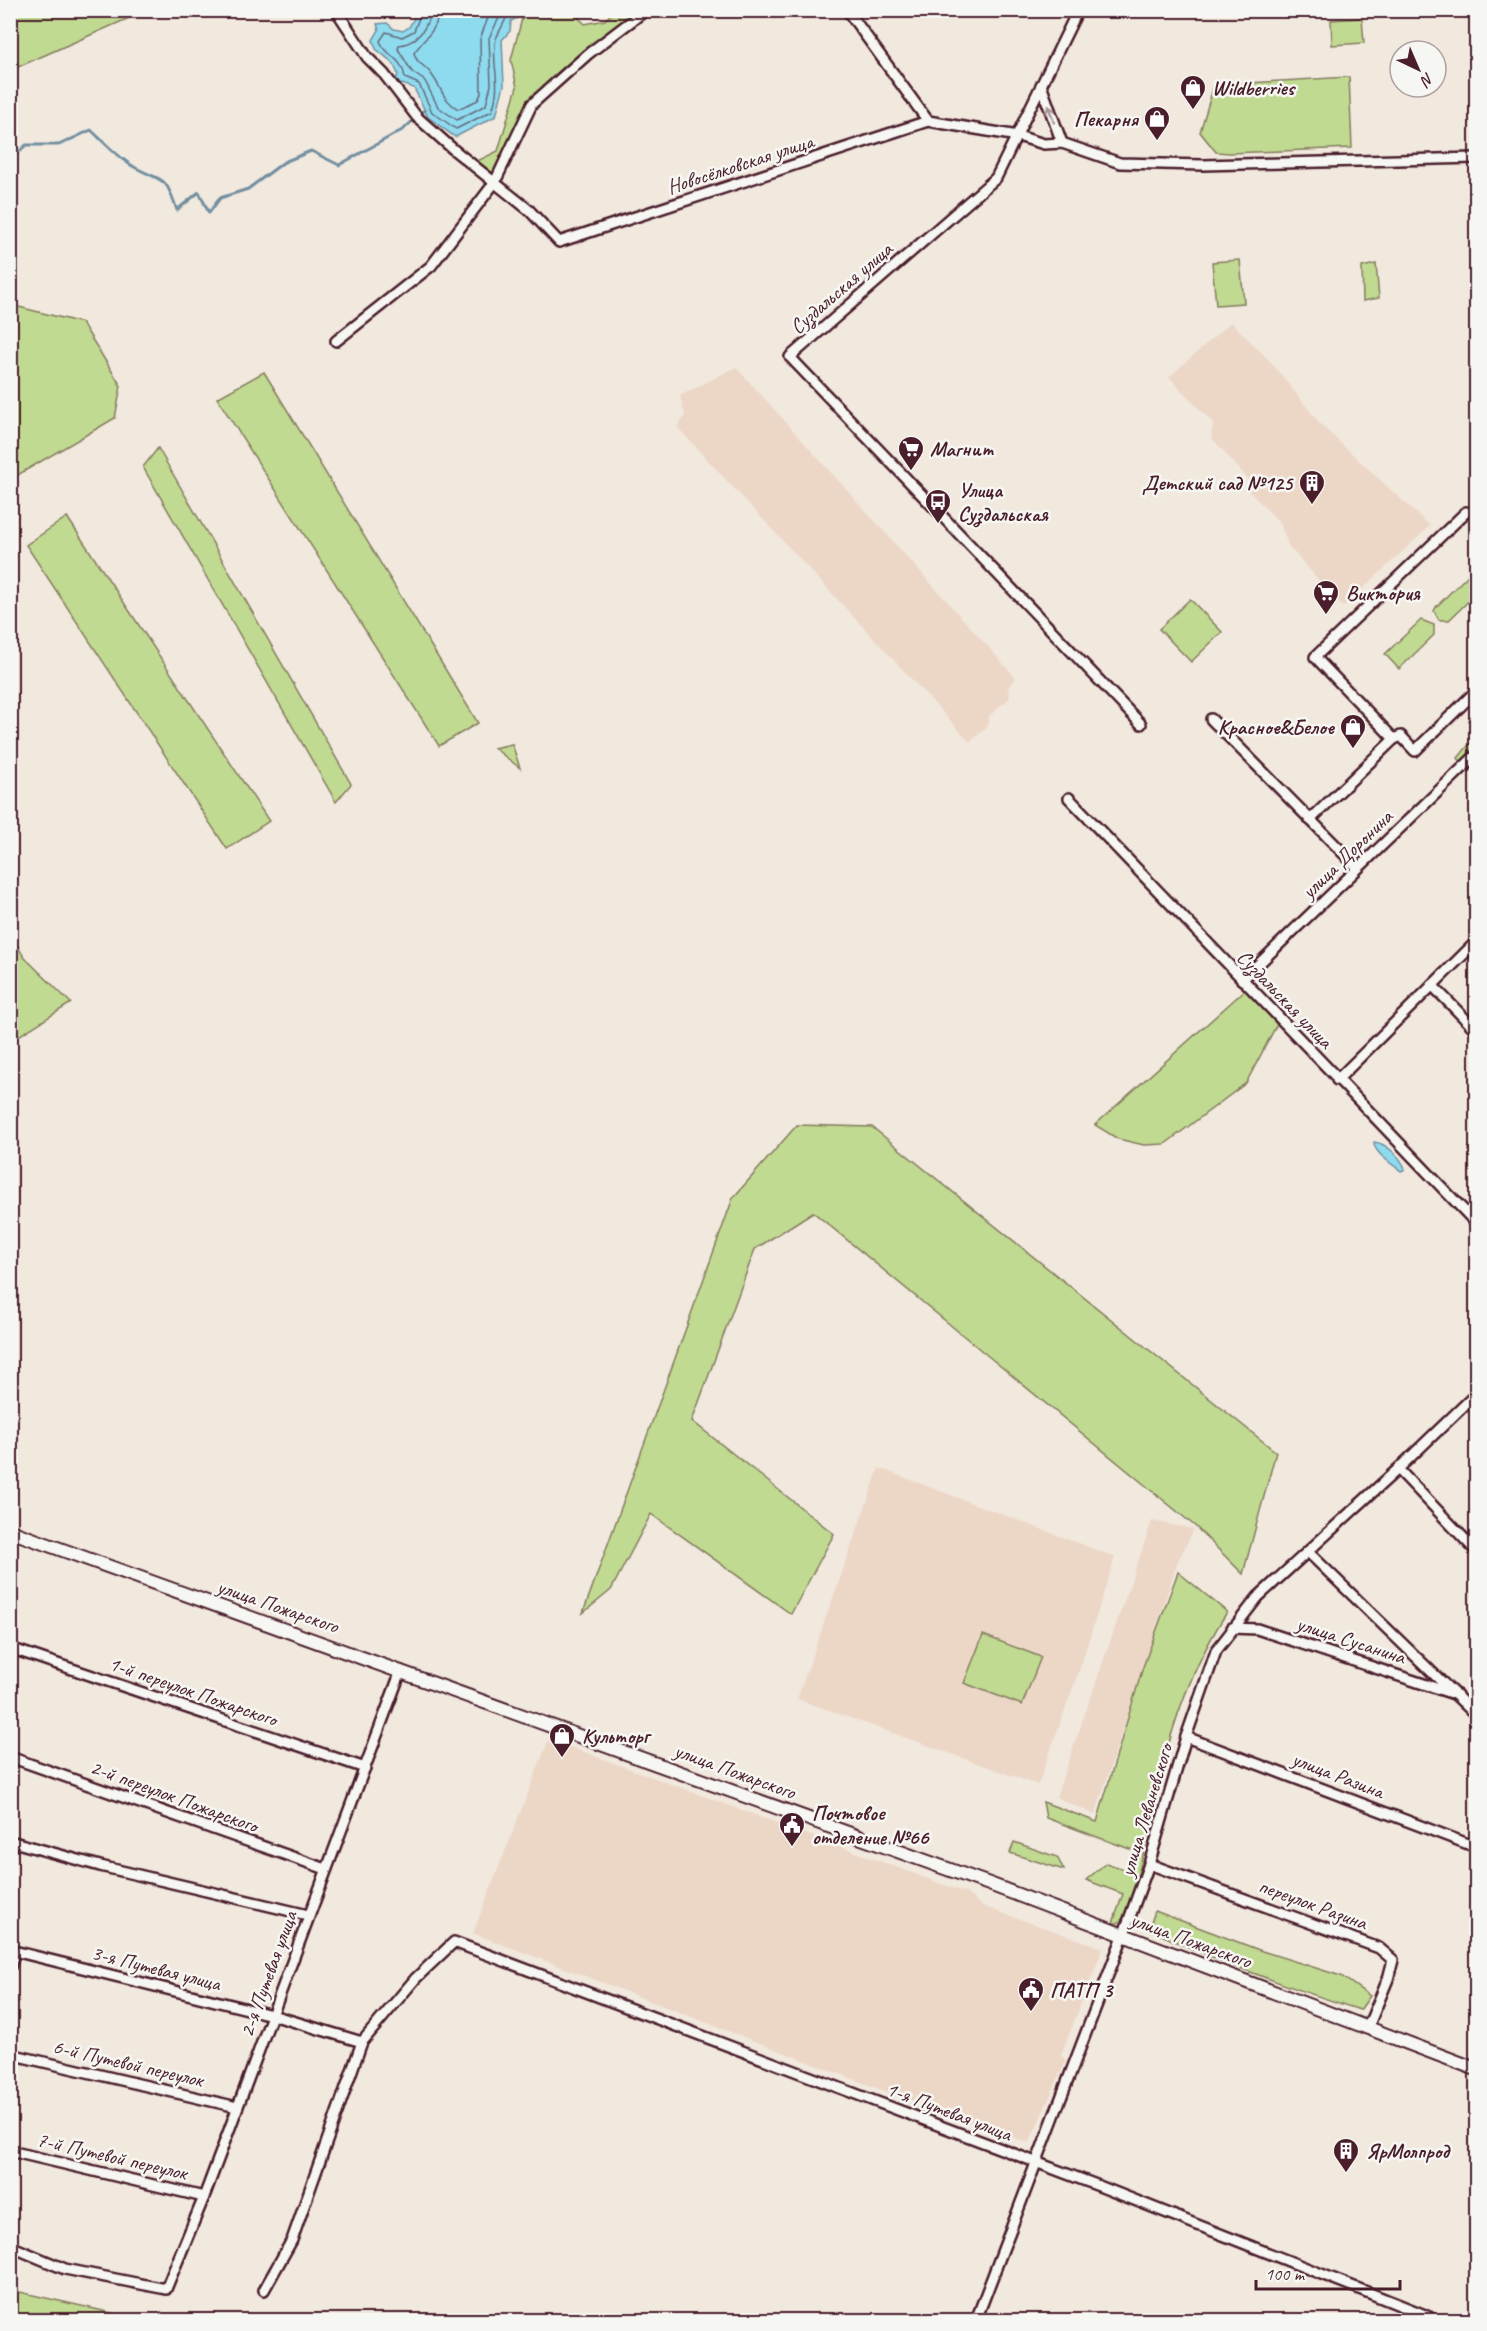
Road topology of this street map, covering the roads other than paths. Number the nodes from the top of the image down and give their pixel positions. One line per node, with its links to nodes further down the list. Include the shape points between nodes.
1 (336, 10): 10 (street, via 367,57 417,117)
2 (646, 10): 10 (street, via 532,104)
3 (847, 10): 6 (street)
4 (1078, 10): 5 (street, Суздальская улица)
5 (1041, 85): 7 (street, Суздальская улица); 8 (street, one-way to 5)
6 (928, 121): 7 (street, Новосёлковская улица); 10 (street, Новосёлковская улица, via 559,242)
7 (1018, 135): 8 (street, Новосёлковская улица, via 1044,144); 15 (street, Суздальская улица, via 996,178 790,357)
8 (1062, 143): 9 (street, Новосёлковская улица, via 1120,163 1203,165)
9 (1476, 158)
10 (495, 182): 11 (street, via 431,266)
11 (336, 341)
12 (1466, 512): 16 (street, via 1315,657)
13 (1476, 691): 16 (street, via 1415,751 1401,736)
14 (1211, 719): 19 (street)
15 (1141, 724)
16 (1394, 739): 19 (street)
17 (1476, 755): 20 (street, улица Доронина)
18 (1069, 798): 22 (street, Суздальская улица)
19 (1310, 820): 20 (street)
20 (1358, 868): 22 (street, улица Доронина)
21 (1476, 942): 23 (street)
22 (1242, 980): 25 (street, Суздальская улица)
23 (1432, 985): 24 (street); 25 (street)
24 (1476, 1030)
25 (1337, 1080): 26 (street, Суздальская улица)
26 (1476, 1223)
27 (1476, 1396): 28 (street, улица Леваневского)
28 (1398, 1470): 30 (street); 31 (street, улица Леваневского)
29 (10, 1531): 34 (street, улица Пожарского)
30 (1476, 1551)
31 (1308, 1552): 32 (street, улица Леваневского, via 1258,1597); 35 (street)
32 (1232, 1628): 35 (street, улица Сусанина, via 1257,1629); 37 (street, улица Леваневского, via 1216,1651)
33 (10, 1648): 39 (street, 1-й переулок Пожарского)
34 (401, 1671): 39 (street, 2-я Путевая улица); 45 (street, улица Пожарского)
35 (1457, 1695): 36 (street)
36 (1476, 1714)
37 (1186, 1737): 41 (street, улица Разина); 42 (street, улица Леваневского)
38 (10, 1757): 43 (street, 2-й переулок Пожарского)
39 (365, 1768): 43 (street, 2-я Путевая улица)
40 (10, 1841): 44 (street)
41 (1476, 1847)
42 (1149, 1864): 45 (street, улица Леваневского); 49 (street, переулок Разина, via 1379,1948 1393,1960)
43 (326, 1869): 44 (street, 2-я Путевая улица)
44 (308, 1915): 48 (street, 2-я Путевая улица)
45 (1123, 1936): 49 (street, улица Пожарского); 55 (street, улица Леваневского)
46 (13, 1950): 47 (street); 48 (street, 3-я Путевая улица)
47 (10, 1967)
48 (272, 2015): 50 (street, 3-я Путевая улица); 53 (street, 2-я Путевая улица)
49 (1368, 2027): 52 (street, улица Пожарского)
50 (362, 2042): 55 (street, 1-я Путевая улица, via 416,1978 454,1942); 58 (street, via 292,2240)
51 (10, 2054): 53 (street, 6-й Путевой переулок)
52 (1476, 2069)
53 (237, 2107): 56 (street, 2-я Путевая улица)
54 (10, 2151): 56 (street, 7-й Путевой переулок)
55 (1036, 2163): 59 (street, 1-я Путевая улица); 60 (street, улица Леваневского)
56 (204, 2197): 57 (street, 2-я Путевая улица, via 166,2289 65,2269)
57 (10, 2246)
58 (264, 2290)
59 (1430, 2317)
60 (976, 2320)

